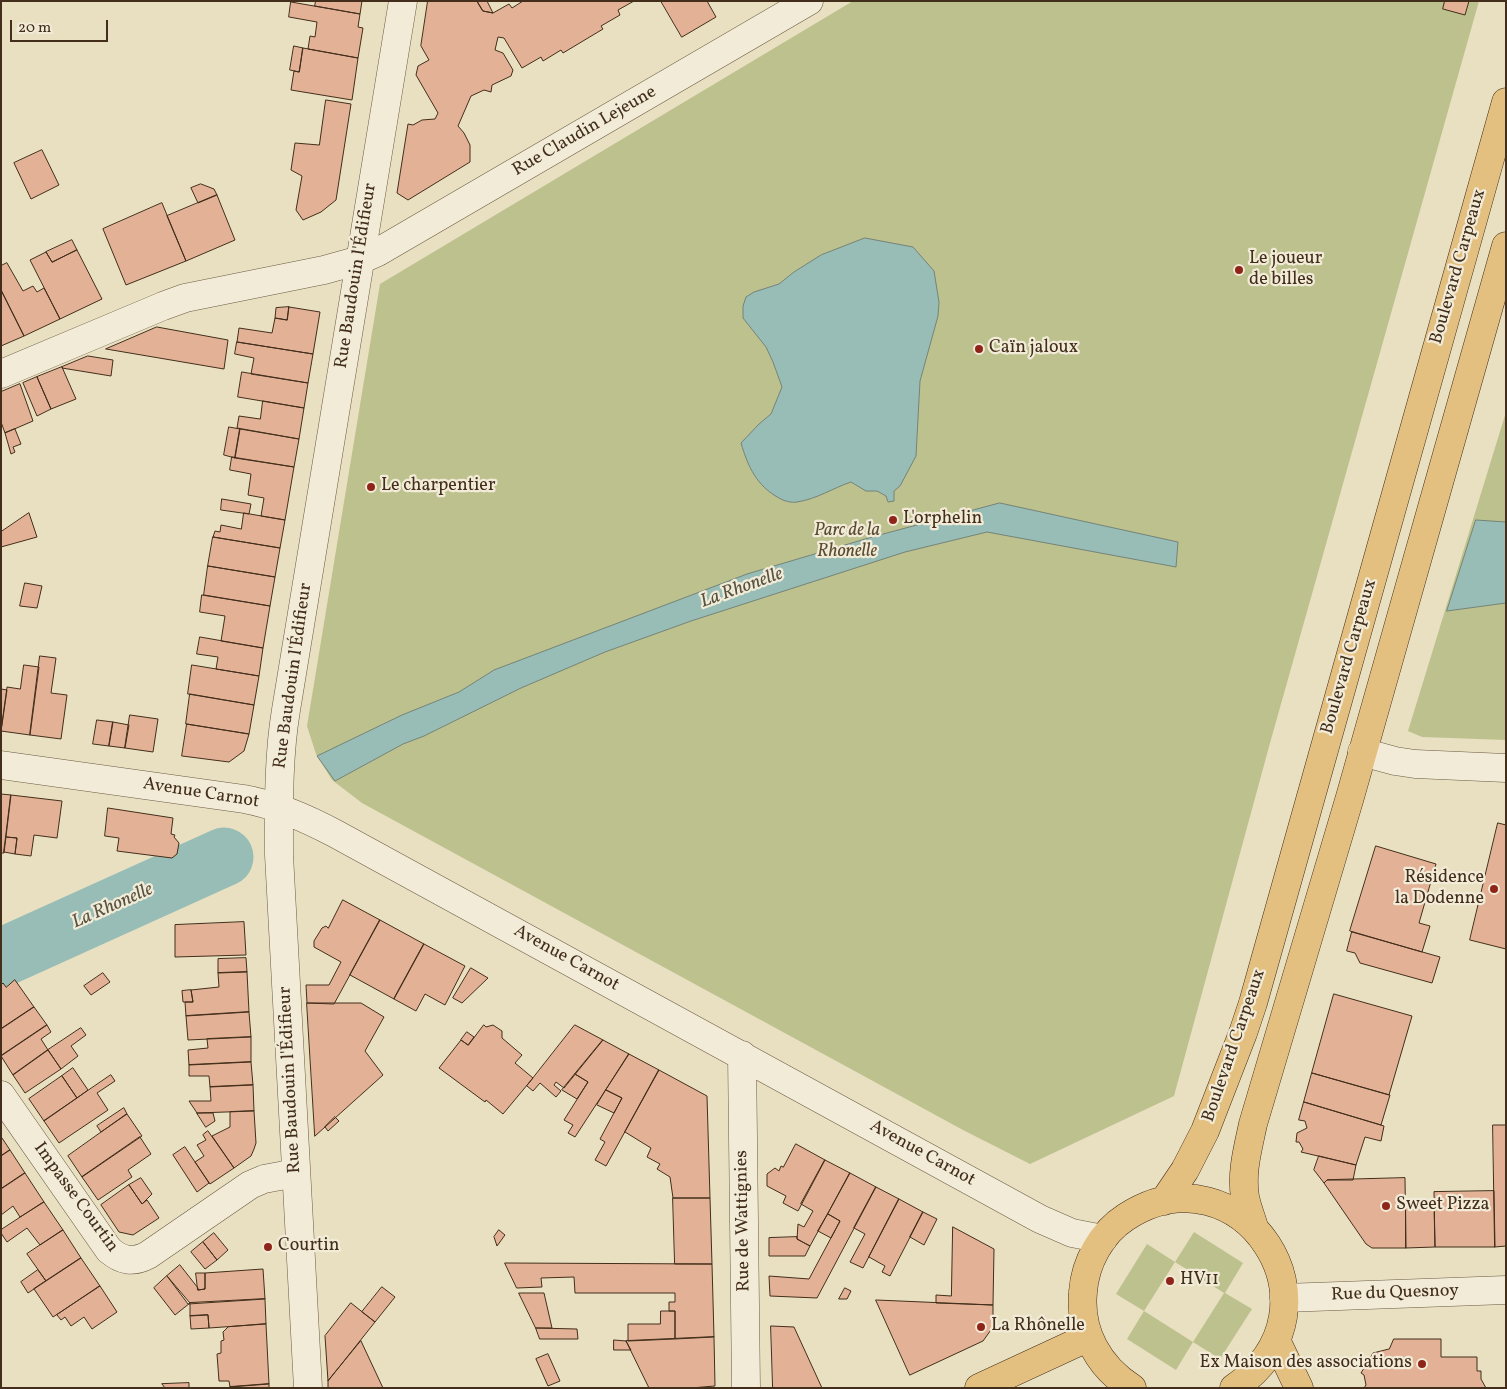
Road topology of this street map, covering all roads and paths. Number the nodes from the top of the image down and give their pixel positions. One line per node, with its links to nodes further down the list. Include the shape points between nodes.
1 (402, 1): 5 (street, Rue Baudouin l'Édifieur)
2 (809, 1): 5 (street, Rue Claudin Lejeune, via 396,243)
3 (1504, 118): 14 (main road, Boulevard Carpeaux, via 1246,1026 1199,1144)
4 (1506, 246): 7 (main road, Boulevard Carpeaux)
5 (360, 260): 6 (street, Rue Claudin Lejeune, via 185,298); 10 (street, Rue Baudouin l'Édifieur, via 282,730)
6 (1, 374)
7 (1362, 752): 9 (street, via 1395,762); 15 (main road, Boulevard Carpeaux, via 1248,1145 1245,1198)
8 (1, 765): 10 (street, Avenue Carnot, via 244,799)
9 (1506, 768)
10 (279, 807): 11 (street, Avenue Carnot, via 336,834); 13 (street, Rue Baudouin l'Édifieur)
11 (742, 1055): 16 (street, Avenue Carnot, via 1040,1219 1072,1233); 22 (street, Rue de Wattignies)
12 (1, 1095): 13 (street, Impasse Courtin, via 109,1250 123,1260 148,1255 250,1185)
13 (296, 1173): 21 (street, Rue Baudouin l'Édifieur)
14 (1164, 1201): 15 (main road, via 1190,1199 1216,1204); 16 (main road, via 1130,1214)
15 (1254, 1227): 18 (main road, via 1274,1255)
16 (1103, 1239): 19 (main road, via 1090,1261 1083,1286 1083,1312)
17 (1506, 1290): 18 (street, Rue du Quesnoy)
18 (1284, 1298): 20 (main road)
19 (1089, 1337): 23 (main road); 24 (main road, via 1107,1367)
20 (1276, 1340): 25 (main road, via 1255,1372); 26 (main road)
21 (308, 1388)
22 (746, 1388)
23 (979, 1388)
24 (1132, 1388)
25 (1234, 1388)
26 (1299, 1388)

